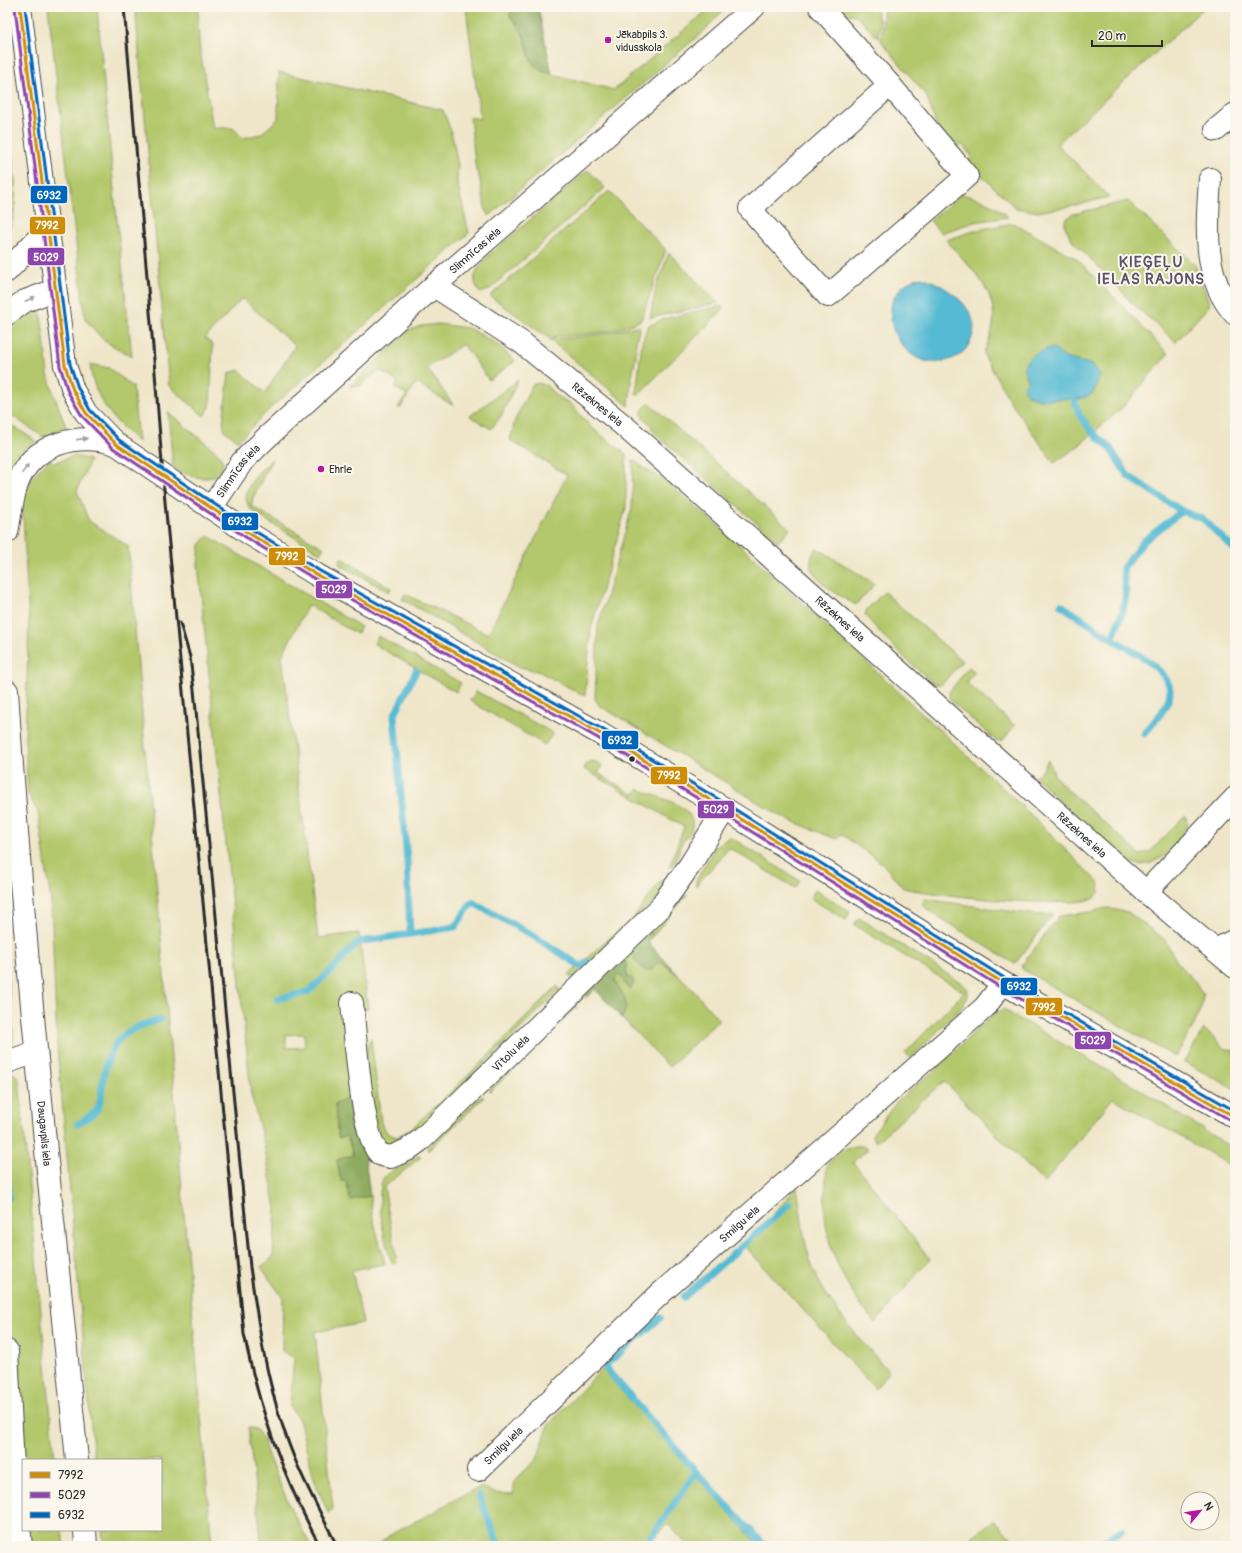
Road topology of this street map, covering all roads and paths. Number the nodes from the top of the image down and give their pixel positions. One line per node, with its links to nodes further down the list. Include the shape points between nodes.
1 (20, 7): 8 (main road)
2 (754, 7): 10 (main road, Slimnīcas iela)
3 (820, 7): 4 (main road)
4 (890, 85): 4 (main road, via 750,209 828,296 967,176)
5 (1235, 114): 6 (main road)
6 (1216, 130)
7 (1210, 179): 13 (main road, via 1206,231 1210,260 1218,286)
8 (48, 228): 9 (main road); 11 (main road)
9 (7, 271)
10 (434, 286): 15 (main road, Slimnīcas iela, via 265,439 242,462); 21 (main road, Rēzeknes iela, via 521,342 623,425)
11 (55, 290): 12 (main road, one-way to 11, via 25,301); 14 (main road, via 65,365 73,390 86,413)
12 (7, 314)
13 (1235, 314)
14 (116, 444): 15 (main road); 16 (main road, one-way to 14, via 16,485 32,460 47,448 70,440 101,439)
15 (211, 508): 20 (main road, via 317,574 579,721)
16 (7, 532)
17 (7, 691): 19 (main road, Daugavpils iela)
18 (1235, 798): 21 (main road)
19 (11, 807): 27 (main road, Daugavpils iela)
20 (725, 809): 25 (main road); 26 (main road, Vītolu iela, via 658,910 422,1139 391,1157 380,1154 371,1142 364,1115)
21 (1146, 892): 23 (main road, Rēzeknes iela)
22 (1235, 940): 23 (main road)
23 (1215, 950): 24 (main road, Rēzeknes iela)
24 (1235, 967)
25 (1003, 983): 29 (main road); 32 (main road, Smilgu iela, via 985,1007 661,1292)
26 (352, 1003)
27 (36, 1052): 28 (main road); 31 (main road, Daugavpils iela)
28 (7, 1062)
29 (1235, 1117)
30 (7, 1351): 34 (main road, via 13,1466)
31 (78, 1459)
32 (478, 1470)
33 (84, 1531): 35 (main road)
34 (21, 1546)
35 (86, 1546)

